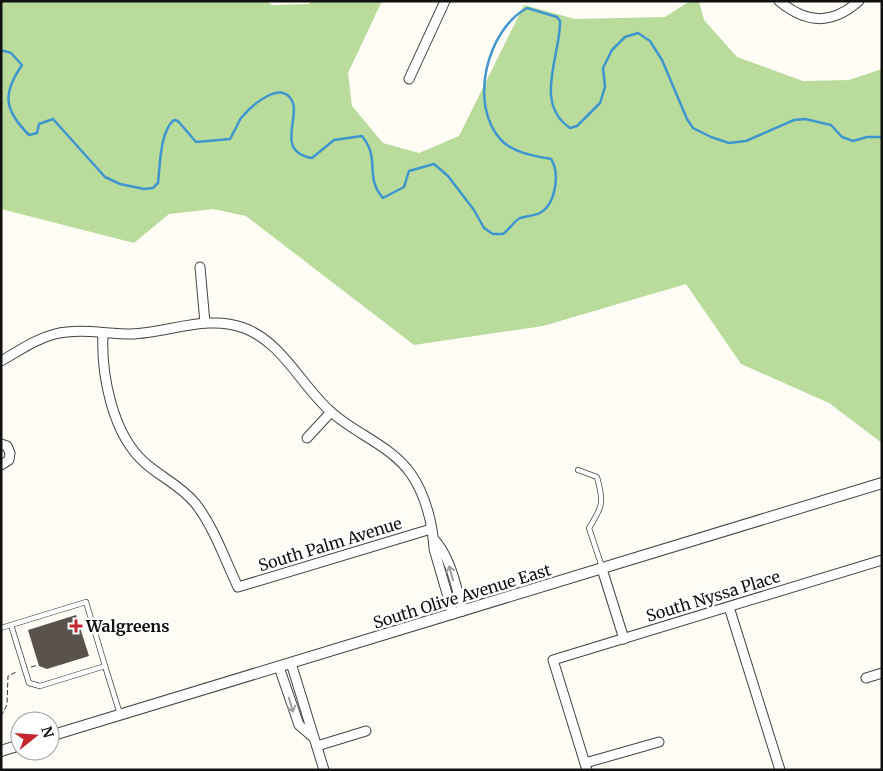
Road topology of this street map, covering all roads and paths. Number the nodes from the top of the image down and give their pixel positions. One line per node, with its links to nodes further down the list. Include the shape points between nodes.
1 (445, 1): 4 (street)
2 (779, 1): 3 (street, via 796,14 809,18 830,18)
3 (859, 1)
4 (409, 79)
5 (200, 268): 6 (street)
6 (205, 323): 7 (street, via 148,333); 9 (street, via 232,324 263,338 282,355)
7 (103, 333): 8 (street, via 74,331 56,334 40,339); 15 (street, South Palm Avenue, via 105,380 125,435 143,462 180,488 196,504 238,587)
8 (1, 361)
9 (330, 412): 10 (street); 15 (street, via 404,465 419,488)
10 (307, 438)
11 (1, 444): 12 (street, via 9,449 10,456)
12 (1, 464)
13 (578, 470): 17 (lane, via 597,477 603,499 600,511 589,528)
14 (882, 483): 17 (street, South Olive Avenue East)
15 (432, 533): 19 (street, via 446,557)
16 (882, 560): 18 (street, South Nyssa Place)
17 (602, 569): 19 (street, South Olive Avenue East); 22 (street)
18 (730, 606): 22 (street, South Nyssa Place); 38 (street)
19 (458, 613): 23 (street, South Olive Avenue East)
20 (11, 624): 21 (lane); 25 (lane, via 86,602); 27 (lane)
21 (1, 628)
22 (624, 639): 36 (street, South Nyssa Place, via 553,660)
23 (291, 663): 26 (street, South Olive Avenue East); 34 (street)
24 (38, 665): 27 (path)
25 (105, 666): 27 (lane, via 40,686 30,683); 30 (lane)
26 (279, 667): 30 (street, South Olive Avenue East); 34 (street, one-way to 34, via 299,725)
27 (25, 669): 31 (path, via 9,674 7,705)
28 (882, 674): 29 (street)
29 (866, 678)
30 (120, 715): 33 (street, South Olive Avenue East)
31 (1, 716)
32 (366, 731): 34 (street)
33 (60, 733)
34 (315, 741): 37 (street)
35 (658, 742): 36 (street)
36 (586, 766)
37 (324, 770)
38 (780, 770)

